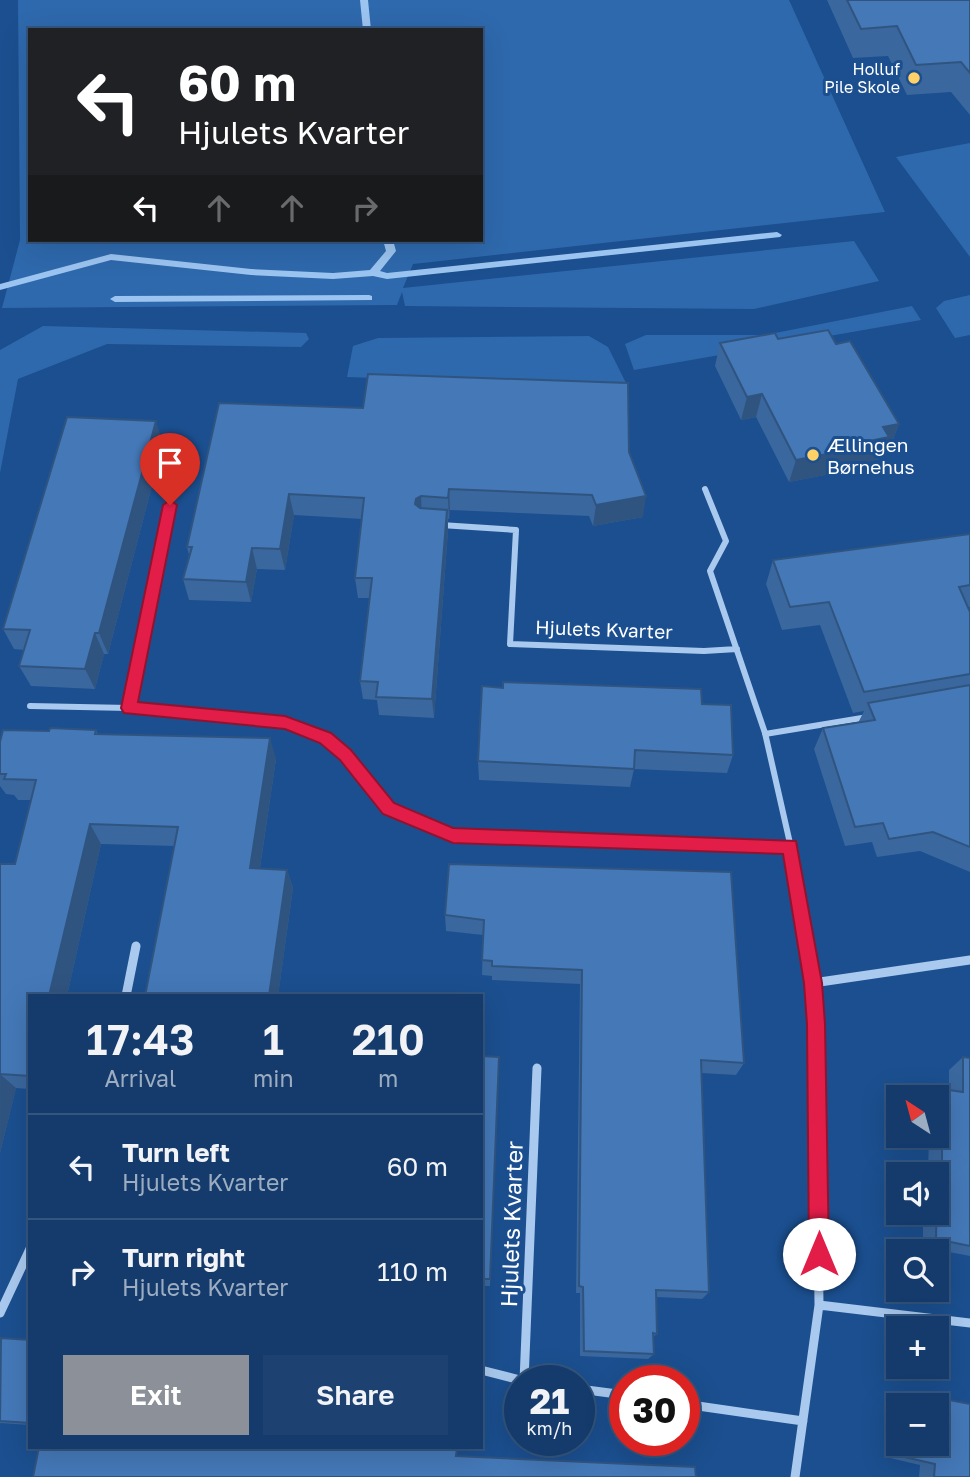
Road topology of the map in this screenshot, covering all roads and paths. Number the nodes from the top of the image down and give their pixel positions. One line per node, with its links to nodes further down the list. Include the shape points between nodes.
1 (180, 454): 6 (street)
2 (705, 489): 4 (street, via 726,541 710,571)
3 (435, 524): 4 (street, Hjulets Kvarter, via 516,530 510,644)
4 (737, 649): 8 (street)
5 (30, 706): 6 (street)
6 (129, 708): 9 (street, via 285,723 326,738 346,755 388,808 453,836)
7 (874, 716): 8 (street)
8 (765, 734): 9 (street)
9 (790, 846): 12 (street)
10 (136, 947): 13 (street)
11 (970, 960): 12 (street)
12 (813, 983): 16 (street)
13 (126, 994)
14 (537, 1069): 19 (street, Hjulets Kvarter)
15 (26, 1268): 17 (street)
16 (819, 1305): 18 (street); 23 (street)
17 (0, 1313)
18 (970, 1323)
19 (525, 1365)
20 (483, 1371): 21 (street, Hjulets Kvarter)
21 (504, 1376)
22 (700, 1406): 23 (street)
23 (803, 1421): 24 (street)
24 (795, 1477)

